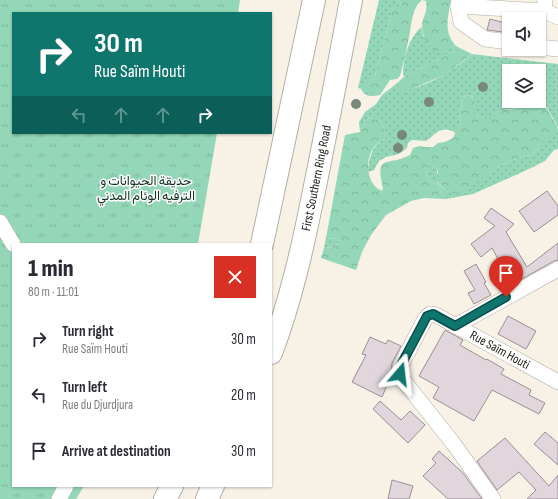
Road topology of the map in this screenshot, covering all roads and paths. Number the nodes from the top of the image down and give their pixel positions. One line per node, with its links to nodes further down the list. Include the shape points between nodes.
1 (314, 0): 13 (highway)
2 (351, 0): 10 (highway, First Southern Ring Road)
3 (366, 0): 10 (highway)
4 (459, 3): 5 (street); 7 (street, via 461,22 485,38)
5 (545, 6): 6 (street)
6 (558, 17)
7 (502, 41)
8 (546, 48): 9 (street)
9 (558, 49)
10 (319, 169): 16 (highway, First Southern Ring Road, via 290,296)
11 (0, 222): 12 (street)
12 (12, 243)
13 (262, 243)
14 (558, 269): 15 (street)
15 (455, 326): 17 (street, Rue Saïm Houti); 24 (street, Rue Saïm Houti, via 433,314 427,316 400,367 400,374)
16 (272, 350)
17 (558, 382)
18 (65, 487): 21 (street)
19 (171, 487): 22 (highway)
20 (213, 487): 23 (highway)
21 (59, 499)
22 (165, 499)
23 (207, 499)
24 (493, 499)

